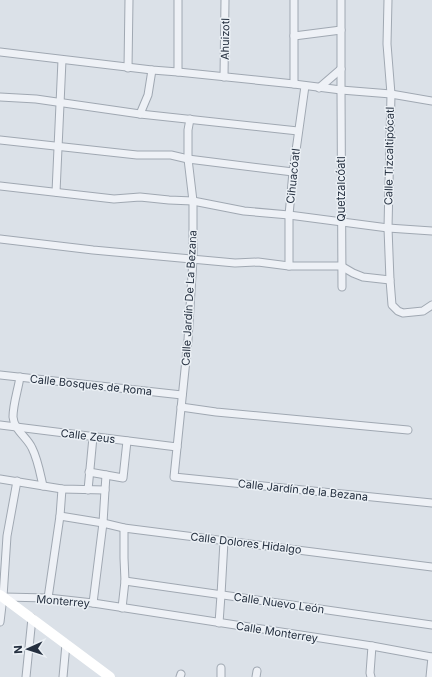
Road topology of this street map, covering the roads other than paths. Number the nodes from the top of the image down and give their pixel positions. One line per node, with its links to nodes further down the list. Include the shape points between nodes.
1 (129, 0): 11 (street)
2 (178, 0): 14 (street)
3 (225, 0): 15 (street, Ahuizotl)
4 (294, 0): 8 (street)
5 (341, 0): 7 (street, Quetzalcóatl)
6 (388, 0): 20 (street, Calle Tizcaltipócatl, via 387,44)
7 (341, 30): 8 (street); 12 (street, Quetzalcóatl)
8 (294, 36): 16 (street)
9 (0, 52): 10 (street)
10 (62, 60): 11 (street); 23 (street)
11 (128, 68): 13 (street)
12 (341, 69): 18 (street); 19 (street, Quetzalcóatl)
13 (152, 70): 14 (street); 24 (street, via 148,95)
14 (178, 72): 15 (street)
15 (224, 77): 16 (street)
16 (294, 84): 17 (street)
17 (305, 86): 18 (street); 26 (street, Cihuacóatl)
18 (319, 88): 19 (street)
19 (340, 90): 20 (street); 35 (street, Quetzalcóatl)
20 (391, 94): 22 (street); 36 (street, Calle Tizcaltipócatl)
21 (0, 96): 23 (street)
22 (432, 101)
23 (60, 102): 24 (street); 28 (street)
24 (140, 114): 25 (street)
25 (190, 119): 26 (street); 29 (street, Calle Jardín De La Bezana)
26 (298, 131): 30 (street, Cihuacóatl)
27 (0, 140): 28 (street)
28 (58, 146): 29 (street, via 171,155); 32 (street)
29 (188, 159): 30 (street); 33 (street, Calle Jardín De La Bezana)
30 (293, 172): 34 (street, Cihuacóatl)
31 (0, 186): 32 (street)
32 (56, 192): 33 (street, via 114,199 140,197)
33 (193, 201): 34 (street, via 244,211); 39 (street, Calle Jardín De La Bezana)
34 (290, 215): 35 (street); 40 (street, Cihuacóatl)
35 (342, 222): 36 (street); 41 (street, Quetzalcóatl)
36 (388, 228): 37 (street); 42 (street, Calle Tizcaltipócatl)
37 (432, 231)
38 (0, 239): 39 (street)
39 (193, 260): 40 (street, via 258,262); 47 (street, Calle Jardín De La Bezana)
40 (289, 266): 41 (street)
41 (341, 266): 42 (street, via 363,277); 43 (street, Quetzalcóatl)
42 (390, 280): 44 (street, Calle Tizcaltipócatl, via 392,305 398,311 423,311)
43 (342, 287)
44 (432, 305)
45 (0, 374): 46 (street, Calle Bosques de Roma)
46 (20, 377): 47 (street, Calle Bosques de Roma); 50 (street, via 13,418)
47 (182, 395): 48 (street, Calle Jardín De La Bezana)
48 (181, 406): 51 (street, via 216,412); 54 (street, Calle Jardín De La Bezana)
49 (0, 425): 50 (street, Calle Zeus)
50 (16, 427): 52 (street, Calle Zeus); 60 (street, via 31,447 40,469)
51 (408, 430)
52 (93, 437): 53 (street, Calle Zeus); 55 (street)
53 (127, 441): 54 (street, Calle Zeus); 56 (street, via 123,478)
54 (177, 447): 57 (street, Calle Jardín De La Bezana)
55 (90, 472): 56 (street); 62 (street)
56 (106, 476): 63 (street)
57 (174, 477): 64 (street, Calle Jardín de la Bezana)
58 (0, 479): 59 (street)
59 (16, 481): 60 (street); 72 (street, via 7,536)
60 (43, 486): 61 (street)
61 (62, 489): 62 (street); 65 (street)
62 (88, 490): 63 (street)
63 (104, 490): 66 (street)
64 (432, 503)
65 (60, 516): 66 (street, Calle Dolores Hidalgo); 73 (street)
66 (103, 523): 67 (street, Calle Dolores Hidalgo); 74 (street)
67 (124, 528): 68 (street, Calle Dolores Hidalgo); 70 (street)
68 (224, 541): 69 (street, Calle Dolores Hidalgo); 71 (street)
69 (432, 567)
70 (126, 581): 71 (street, Calle Nuevo León); 75 (street)
71 (221, 595): 78 (street); 79 (street, Calle Nuevo León)
72 (2, 596): 73 (street, Monterrey); 76 (street); 77 (street)
73 (48, 598): 74 (street, Monterrey)
74 (93, 603): 75 (street, Monterrey)
75 (122, 608): 78 (street, Calle Monterrey)
76 (32, 618): 80 (street); 85 (street)
77 (0, 622)
78 (219, 623): 81 (street, Calle Monterrey)
79 (432, 625)
80 (66, 644): 84 (street); 86 (street)
81 (372, 646): 82 (street, Calle Monterrey); 89 (street)
82 (432, 657): 90 (street)
83 (221, 668): 88 (street)
84 (97, 672): 87 (street)
85 (26, 677)
86 (63, 677)
87 (110, 677)
88 (221, 677)
89 (371, 677)
90 (430, 677)

